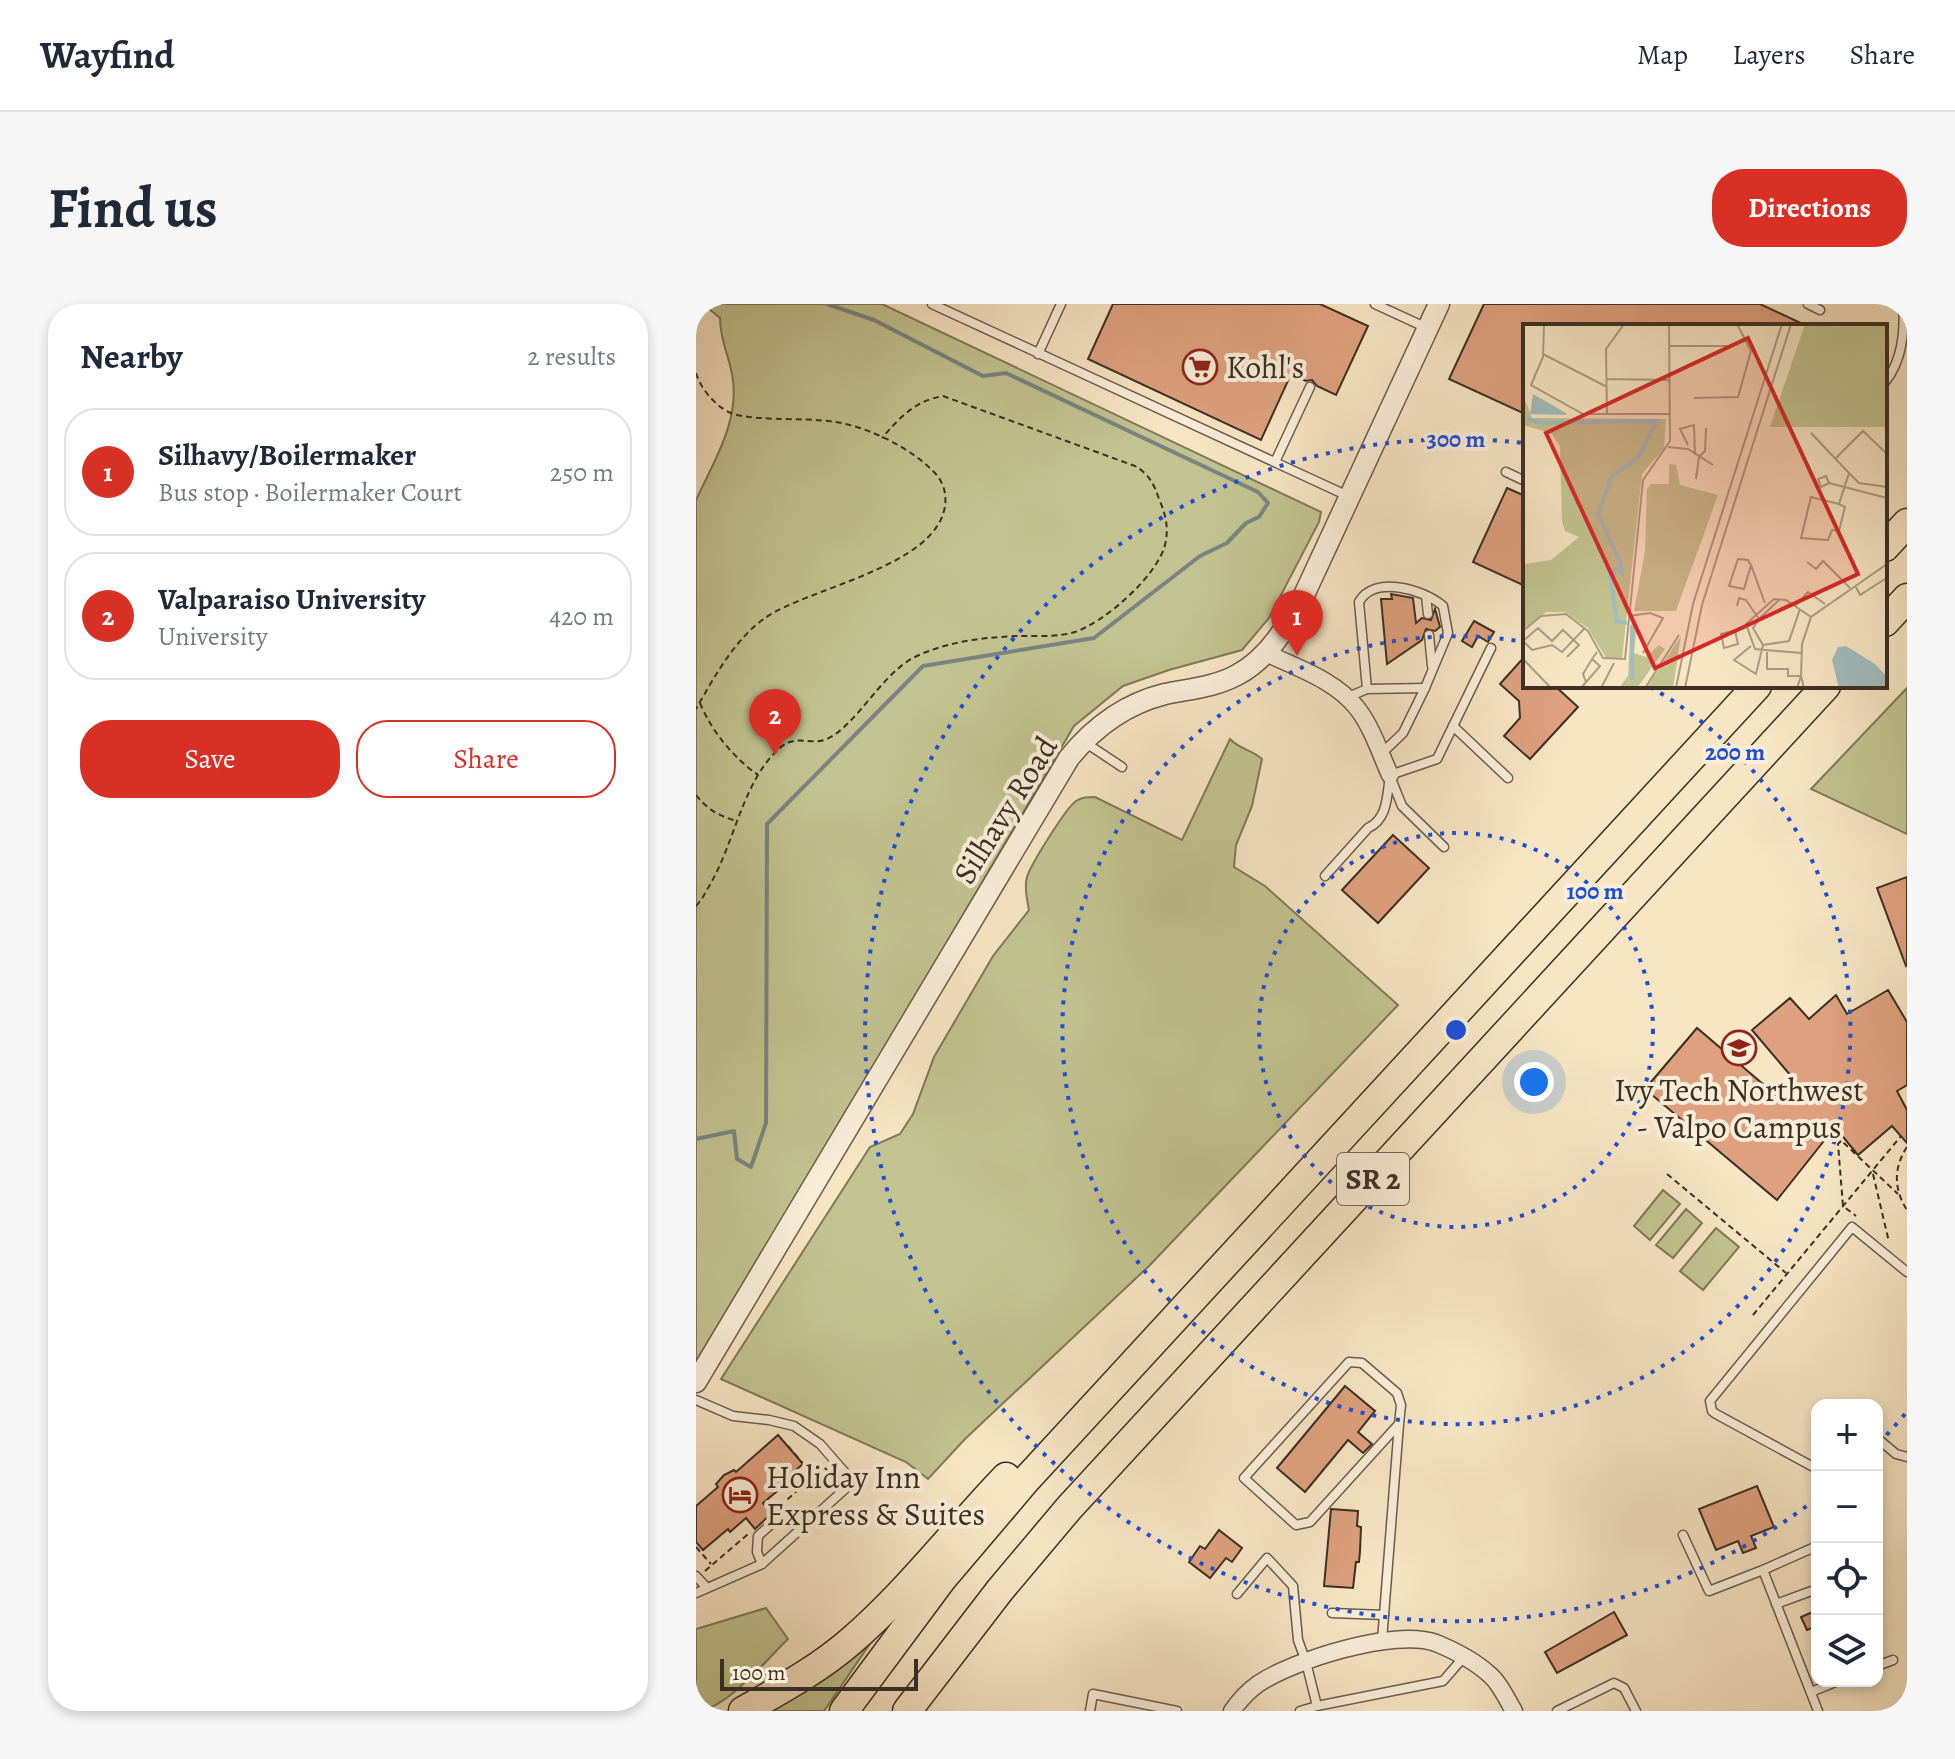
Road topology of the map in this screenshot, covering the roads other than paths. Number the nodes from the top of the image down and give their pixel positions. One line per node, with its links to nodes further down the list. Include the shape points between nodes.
1 (932, 304): 9 (lane)
2 (1061, 304): 9 (lane)
3 (1375, 304): 8 (lane)
4 (1439, 304): 8 (street, Silhavy Road)
5 (1808, 304): 7 (lane)
6 (1903, 304): 10 (lane, via 1905,328)
7 (1820, 310)
8 (1427, 328): 15 (street, Silhavy Road)
9 (1038, 354): 12 (lane)
10 (1887, 380)
11 (1310, 387): 12 (lane)
12 (1275, 462): 15 (lane)
13 (1506, 472): 14 (lane)
14 (1523, 480)
15 (1349, 496): 26 (street, Silhavy Road, via 1304,595)
16 (1907, 523): 17 (highway)
17 (1887, 545)
18 (1426, 596): 21 (lane); 27 (lane, via 1443,606 1447,617 1448,633); 31 (lane, via 1402,587 1364,593 1359,602)
19 (1907, 598): 22 (highway)
20 (1907, 611): 23 (highway)
21 (1428, 614)
22 (1887, 620)
23 (1887, 628)
24 (1429, 635): 27 (lane)
25 (1491, 648): 33 (lane)
26 (1266, 653): 32 (street); 34 (street, Silhavy Road, via 1217,684 1139,702)
27 (1432, 671): 28 (lane)
28 (1425, 688): 31 (lane); 35 (lane, via 1403,733)
29 (1755, 688): 42 (highway, SR 2)
30 (1824, 688): 67 (highway, SR 2, via 1069,1508)
31 (1367, 689): 32 (lane)
32 (1346, 697): 35 (street, via 1367,724)
33 (1453, 726): 37 (lane, via 1437,759); 38 (lane)
34 (1083, 741): 36 (lane); 43 (street, Silhavy Road, via 1052,784)
35 (1380, 755): 37 (street)
36 (1122, 767)
37 (1390, 775): 39 (lane, via 1402,806); 40 (lane, via 1384,812)
38 (1508, 778)
39 (1444, 847)
40 (1325, 876)
41 (1907, 1272): 48 (lane, via 1852,1227 1710,1401 1716,1414)
42 (1180, 1313): 71 (highway, SR 2, via 1126,1351 850,1642); 72 (highway, via 942,1579)
43 (696, 1382)
44 (696, 1400): 49 (lane, via 733,1416 794,1426 845,1470 845,1489)
45 (1399, 1424): 45 (lane, via 1397,1393 1362,1363 1349,1362 1244,1478 1296,1525 1310,1522); 61 (lane)
46 (1883, 1443): 47 (lane)
47 (1907, 1457)
48 (1811, 1466)
49 (802, 1529): 52 (lane); 52 (lane, via 779,1517 758,1536)
50 (1683, 1535): 53 (lane, via 1709,1591)
51 (1811, 1549): 53 (lane)
52 (762, 1564): 55 (lane)
53 (1763, 1570): 59 (lane)
54 (696, 1576): 55 (lane)
55 (707, 1588): 57 (lane)
56 (1811, 1591): 59 (lane)
57 (696, 1593)
58 (1237, 1594): 65 (lane, via 1267,1558 1293,1586 1298,1640)
59 (1776, 1604): 69 (lane)
60 (1332, 1613): 61 (lane)
61 (1384, 1615): 62 (lane)
62 (1382, 1641): 63 (street, via 1434,1642); 65 (street)
63 (1463, 1658): 70 (lane, via 1443,1681); 79 (street, via 1491,1675)
64 (1893, 1660): 66 (lane)
65 (1306, 1662): 70 (lane); 77 (street, via 1259,1684)
66 (1883, 1664)
67 (929, 1680): 73 (highway); 74 (highway, SR 2)
68 (1823, 1687): 69 (lane)
69 (1811, 1692): 82 (lane)
70 (1317, 1706): 78 (lane)
71 (743, 1711)
72 (844, 1711)
73 (907, 1711)
74 (917, 1711)
75 (1090, 1711): 76 (lane, via 1093,1694)
76 (1173, 1711)
77 (1232, 1711)
78 (1300, 1711)
79 (1514, 1711)
80 (1557, 1711): 81 (lane, via 1614,1683 1624,1688)
81 (1636, 1711)
82 (1818, 1711)

